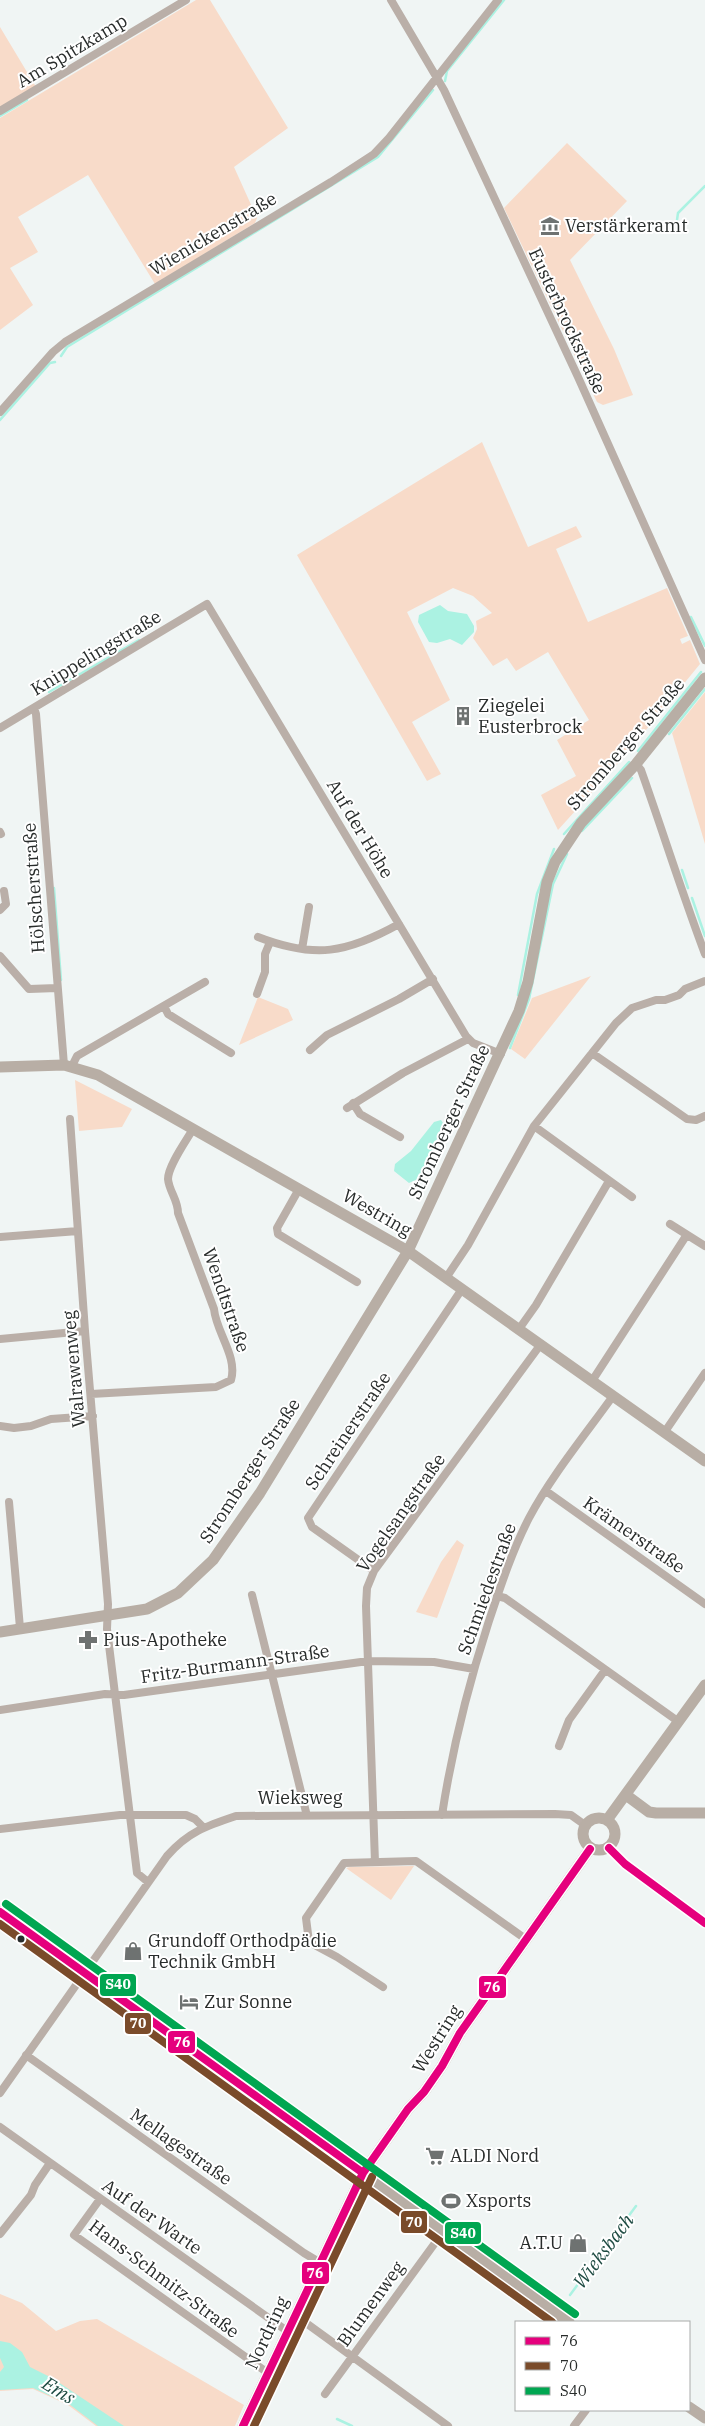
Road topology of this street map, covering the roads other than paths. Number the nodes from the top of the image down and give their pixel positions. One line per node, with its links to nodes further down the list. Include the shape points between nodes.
1 (186, 0): 5 (street, Am Spitzkamp)
2 (390, 0): 4 (street, Eusterbrockstraße)
3 (498, 0): 4 (street, Wienickenstraße)
4 (436, 78): 6 (street, Wienickenstraße, via 374,154 65,342); 8 (street, Eusterbrockstraße, via 578,377)
5 (0, 111)
6 (0, 412)
7 (207, 604): 10 (street, Knippelingstraße); 16 (street, Auf der Höhe)
8 (705, 660)
9 (705, 678): 12 (main road, Stromberger Straße)
10 (34, 708): 11 (street, Knippelingstraße); 25 (street, Hölscherstraße)
11 (0, 728)
12 (636, 764): 20 (street, via 641,770); 32 (main road, Stromberger Straße, via 581,823 555,862 547,882 528,982)
13 (4, 891): 15 (street, via 6,904)
14 (309, 907): 19 (street)
15 (0, 910)
16 (399, 924): 19 (street, via 352,947); 22 (street, Auf der Höhe)
17 (258, 936): 18 (street)
18 (270, 942): 19 (street); 26 (street)
19 (302, 949)
20 (705, 954)
21 (0, 956): 25 (street, via 29,990)
22 (433, 979): 28 (street, Auf der Höhe); 29 (street, via 327,1034)
23 (705, 981): 31 (street, via 679,995 632,1008)
24 (205, 982): 27 (street)
25 (57, 988): 33 (street, Hölscherstraße)
26 (257, 994)
27 (164, 1006): 30 (street, via 168,1014); 33 (street, via 77,1056)
28 (468, 1039): 32 (street); 39 (street, via 350,1106)
29 (310, 1050)
30 (231, 1053)
31 (592, 1053): 35 (street, via 687,1120); 37 (street)
32 (501, 1054): 48 (main road, Stromberger Straße)
33 (68, 1066): 34 (main road, Westring); 38 (main road, Westring, via 98,1075)
34 (0, 1067)
35 (705, 1116)
36 (70, 1120): 44 (street, Walrawenweg)
37 (534, 1126): 40 (street); 49 (street, via 468,1245)
38 (193, 1129): 41 (main road, Westring); 58 (street, Wendtstraße, via 168,1179 214,1309 215,1322 233,1364 231,1380 216,1387)
39 (400, 1137)
40 (609, 1181): 42 (street); 52 (street)
41 (299, 1188): 48 (main road, Westring); 50 (street, via 277,1228 278,1234)
42 (632, 1197)
43 (670, 1224): 45 (street)
44 (78, 1231): 46 (street); 53 (street, Walrawenweg)
45 (686, 1236): 47 (street); 57 (street)
46 (0, 1237)
47 (705, 1246)
48 (408, 1251): 49 (main road, Westring); 70 (main road, Stromberger Straße, via 260,1493 213,1560 162,1602 147,1609)
49 (446, 1278): 51 (main road, Westring)
50 (358, 1282)
51 (462, 1289): 52 (main road, Westring); 66 (street, Schreinerstraße, via 308,1518 312,1527)
52 (519, 1329): 55 (main road, Westring)
53 (85, 1331): 54 (street); 58 (street, Walrawenweg)
54 (0, 1339)
55 (541, 1344): 57 (main road, Westring); 66 (street, Vogelsangstraße)
56 (705, 1373): 62 (street)
57 (592, 1381): 59 (main road, Westring)
58 (91, 1394): 60 (street, Walrawenweg)
59 (613, 1396): 62 (main road, Westring); 64 (street, Schmiedestraße)
60 (93, 1416): 61 (street, via 51,1419 14,1428); 70 (street, Walrawenweg)
61 (0, 1426)
62 (664, 1433): 63 (main road, Westring)
63 (705, 1461)
64 (546, 1491): 68 (street, Schmiedestraße, via 516,1544); 69 (street, Krämerstraße)
65 (9, 1502): 71 (street)
66 (374, 1571): 73 (street, Vogelsangstraße, via 367,1588)
67 (252, 1595): 76 (street)
68 (498, 1596): 74 (street, Schmiedestraße); 75 (street)
69 (705, 1604)
70 (108, 1616): 71 (main road, Stromberger Straße); 78 (street, Walrawenweg)
71 (20, 1628): 72 (main road, Stromberger Straße)
72 (0, 1632)
73 (368, 1661): 74 (street, Fritz-Burmann-Straße, via 434,1662); 76 (street, Fritz-Burmann-Straße); 84 (street, Vogelsangstraße)
74 (474, 1669): 85 (street, Schmiedestraße, via 447,1779)
75 (605, 1670): 80 (street); 81 (street, via 569,1720)
76 (272, 1676): 78 (street, Fritz-Burmann-Straße); 87 (street)
77 (705, 1685): 80 (main road)
78 (115, 1694): 79 (street, Fritz-Burmann-Straße); 86 (street, Walrawenweg)
79 (0, 1710)
80 (679, 1722): 82 (main road)
81 (559, 1746)
82 (626, 1796): 83 (main road, via 649,1812); 88 (main road)
83 (705, 1814)
84 (374, 1815): 85 (street, Wieksweg); 87 (street, Wieksweg); 94 (street, Vogelsangstraße)
85 (442, 1815): 89 (street, Wieksweg, via 571,1815)
86 (130, 1816): 90 (street, via 186,1815); 91 (street); 95 (street, Walrawenweg, via 137,1873)
87 (307, 1816): 90 (street, Wieksweg, via 236,1816)
88 (607, 1820): 89 (main road, via 596,1818); 92 (main road, via 616,1837)
89 (585, 1825): 93 (main road, via 583,1838)
90 (203, 1827): 95 (street, Wieksweg, via 177,1845)
91 (0, 1830)
92 (609, 1848): 93 (main road); 97 (street, via 624,1864)
93 (590, 1849): 98 (main road, Westring)
94 (376, 1862): 98 (street, via 416,1861); 100 (street, via 344,1863 306,1918 306,1931 309,1942)
95 (148, 1882): 99 (street, Wieksweg)
96 (0, 1912): 99 (main road)
97 (705, 1922)
98 (527, 1940): 105 (main road, Westring, via 460,2033 424,2092)
99 (85, 1973): 101 (street, Wieksweg); 105 (main road)
100 (384, 1987)
101 (26, 2055): 102 (street, Wieksweg); 109 (street, Mellagestraße)
102 (0, 2093)
103 (0, 2127): 104 (street, Auf der Warte)
104 (50, 2163): 106 (street, Auf der Warte); 108 (street, via 31,2195)
105 (362, 2173): 107 (main road); 109 (main road, Nordring)
106 (100, 2199): 112 (street, Auf der Warte); 114 (street, Hans-Schmitz-Straße, via 74,2236)
107 (442, 2232): 111 (main road); 113 (street, Blumenweg)
108 (0, 2234)
109 (319, 2262): 110 (main road, Nordring)
110 (295, 2315): 112 (main road, Nordring); 113 (street)
111 (568, 2321)
112 (288, 2331): 114 (main road, Nordring)
113 (353, 2356): 115 (street, Blumenweg); 120 (street)
114 (268, 2373): 119 (main road, Nordring)
115 (325, 2394)
116 (690, 2408): 118 (main road)
117 (585, 2411): 121 (street)
118 (705, 2418)
119 (243, 2426)
120 (448, 2426)
121 (574, 2426)

